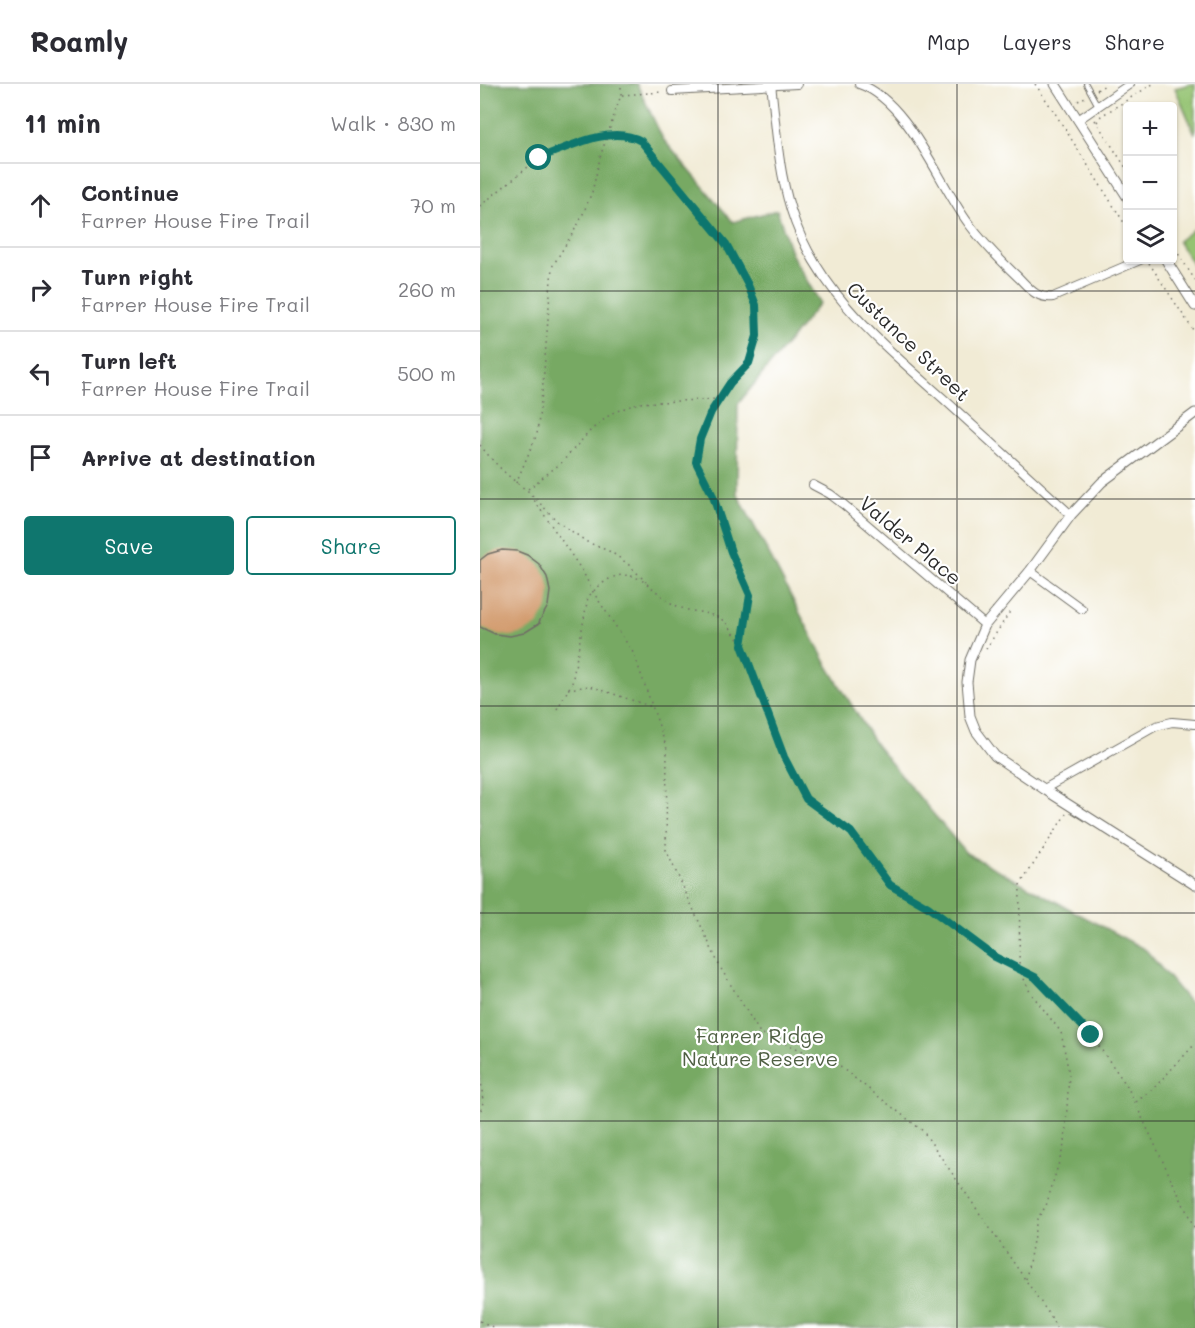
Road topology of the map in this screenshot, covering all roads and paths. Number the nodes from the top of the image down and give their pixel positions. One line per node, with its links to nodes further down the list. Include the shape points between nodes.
1 (621, 84): 11 (path)
2 (797, 84): 8 (street)
3 (859, 84): 23 (street, via 877,92 891,105 911,130 968,223 1003,263 1043,298)
4 (1035, 84): 21 (path)
5 (1056, 84): 15 (street)
6 (1086, 84): 13 (lane)
7 (1153, 84): 16 (path, via 1101,116)
8 (771, 85): 10 (street); 35 (street, Custance Street, via 780,161 791,210 804,243 830,288 871,332)
9 (1128, 85): 13 (street)
10 (672, 91): 11 (path)
11 (621, 95): 17 (path)
12 (1076, 99): 14 (path)
13 (1098, 106): 14 (street)
14 (1089, 113): 15 (street); 16 (path)
15 (1078, 120): 19 (street)
16 (1097, 123): 18 (path)
17 (609, 135): 20 (path, via 539,158); 29 (path, via 632,135 641,141 726,244 748,285 756,305 757,336 749,363); 32 (path, via 580,221 552,267 537,434)
18 (1123, 163)
19 (1123, 190)
20 (480, 206)
21 (1123, 221)
22 (1177, 250): 26 (path)
23 (1131, 264)
24 (1149, 264): 28 (path)
25 (1169, 264): 27 (street)
26 (1195, 280)
27 (1195, 306)
28 (1195, 333)
29 (720, 399): 34 (path, via 638,403 612,413); 42 (path, via 700,439 696,462 750,595)
30 (1195, 412): 35 (street, via 1102,482)
31 (480, 445): 32 (path)
32 (516, 483): 34 (path)
33 (813, 485): 41 (street, Valder Place, via 831,494)
34 (528, 490): 37 (path, via 557,521 587,542 611,552); 38 (path)
35 (1071, 514): 36 (street)
36 (1030, 571): 40 (street); 41 (street)
37 (649, 585): 38 (path, via 639,578 622,575 607,579); 42 (path, via 675,606 723,620)
38 (593, 592): 44 (path, via 588,597); 45 (path, via 634,654)
39 (1014, 605): 43 (path)
40 (1082, 609)
41 (986, 625): 48 (street, via 970,660 970,717 995,756)
42 (742, 645): 51 (path, via 784,757 806,799 851,832 890,885 928,907 995,957)
43 (982, 654)
44 (568, 689): 45 (path, via 590,686); 46 (path)
45 (653, 707): 57 (path, via 667,749 666,850 720,967 760,1034 839,1066 923,1131)
46 (557, 709)
47 (1195, 724): 48 (street, via 1172,722 1156,726)
48 (1044, 789): 49 (street)
49 (1071, 806): 50 (street); 51 (path, via 1020,885)
50 (1195, 885)
51 (1019, 968): 54 (path, via 1035,977 1091,1035); 57 (path, via 1030,992 1061,1032 1069,1074 1065,1142 1038,1220)
52 (1195, 1044): 54 (path)
53 (480, 1067): 55 (path)
54 (1135, 1103): 56 (path)
55 (480, 1114)
56 (1195, 1229)
57 (1025, 1281): 60 (path)
58 (480, 1321): 59 (path)
59 (495, 1328)
60 (1056, 1328)

